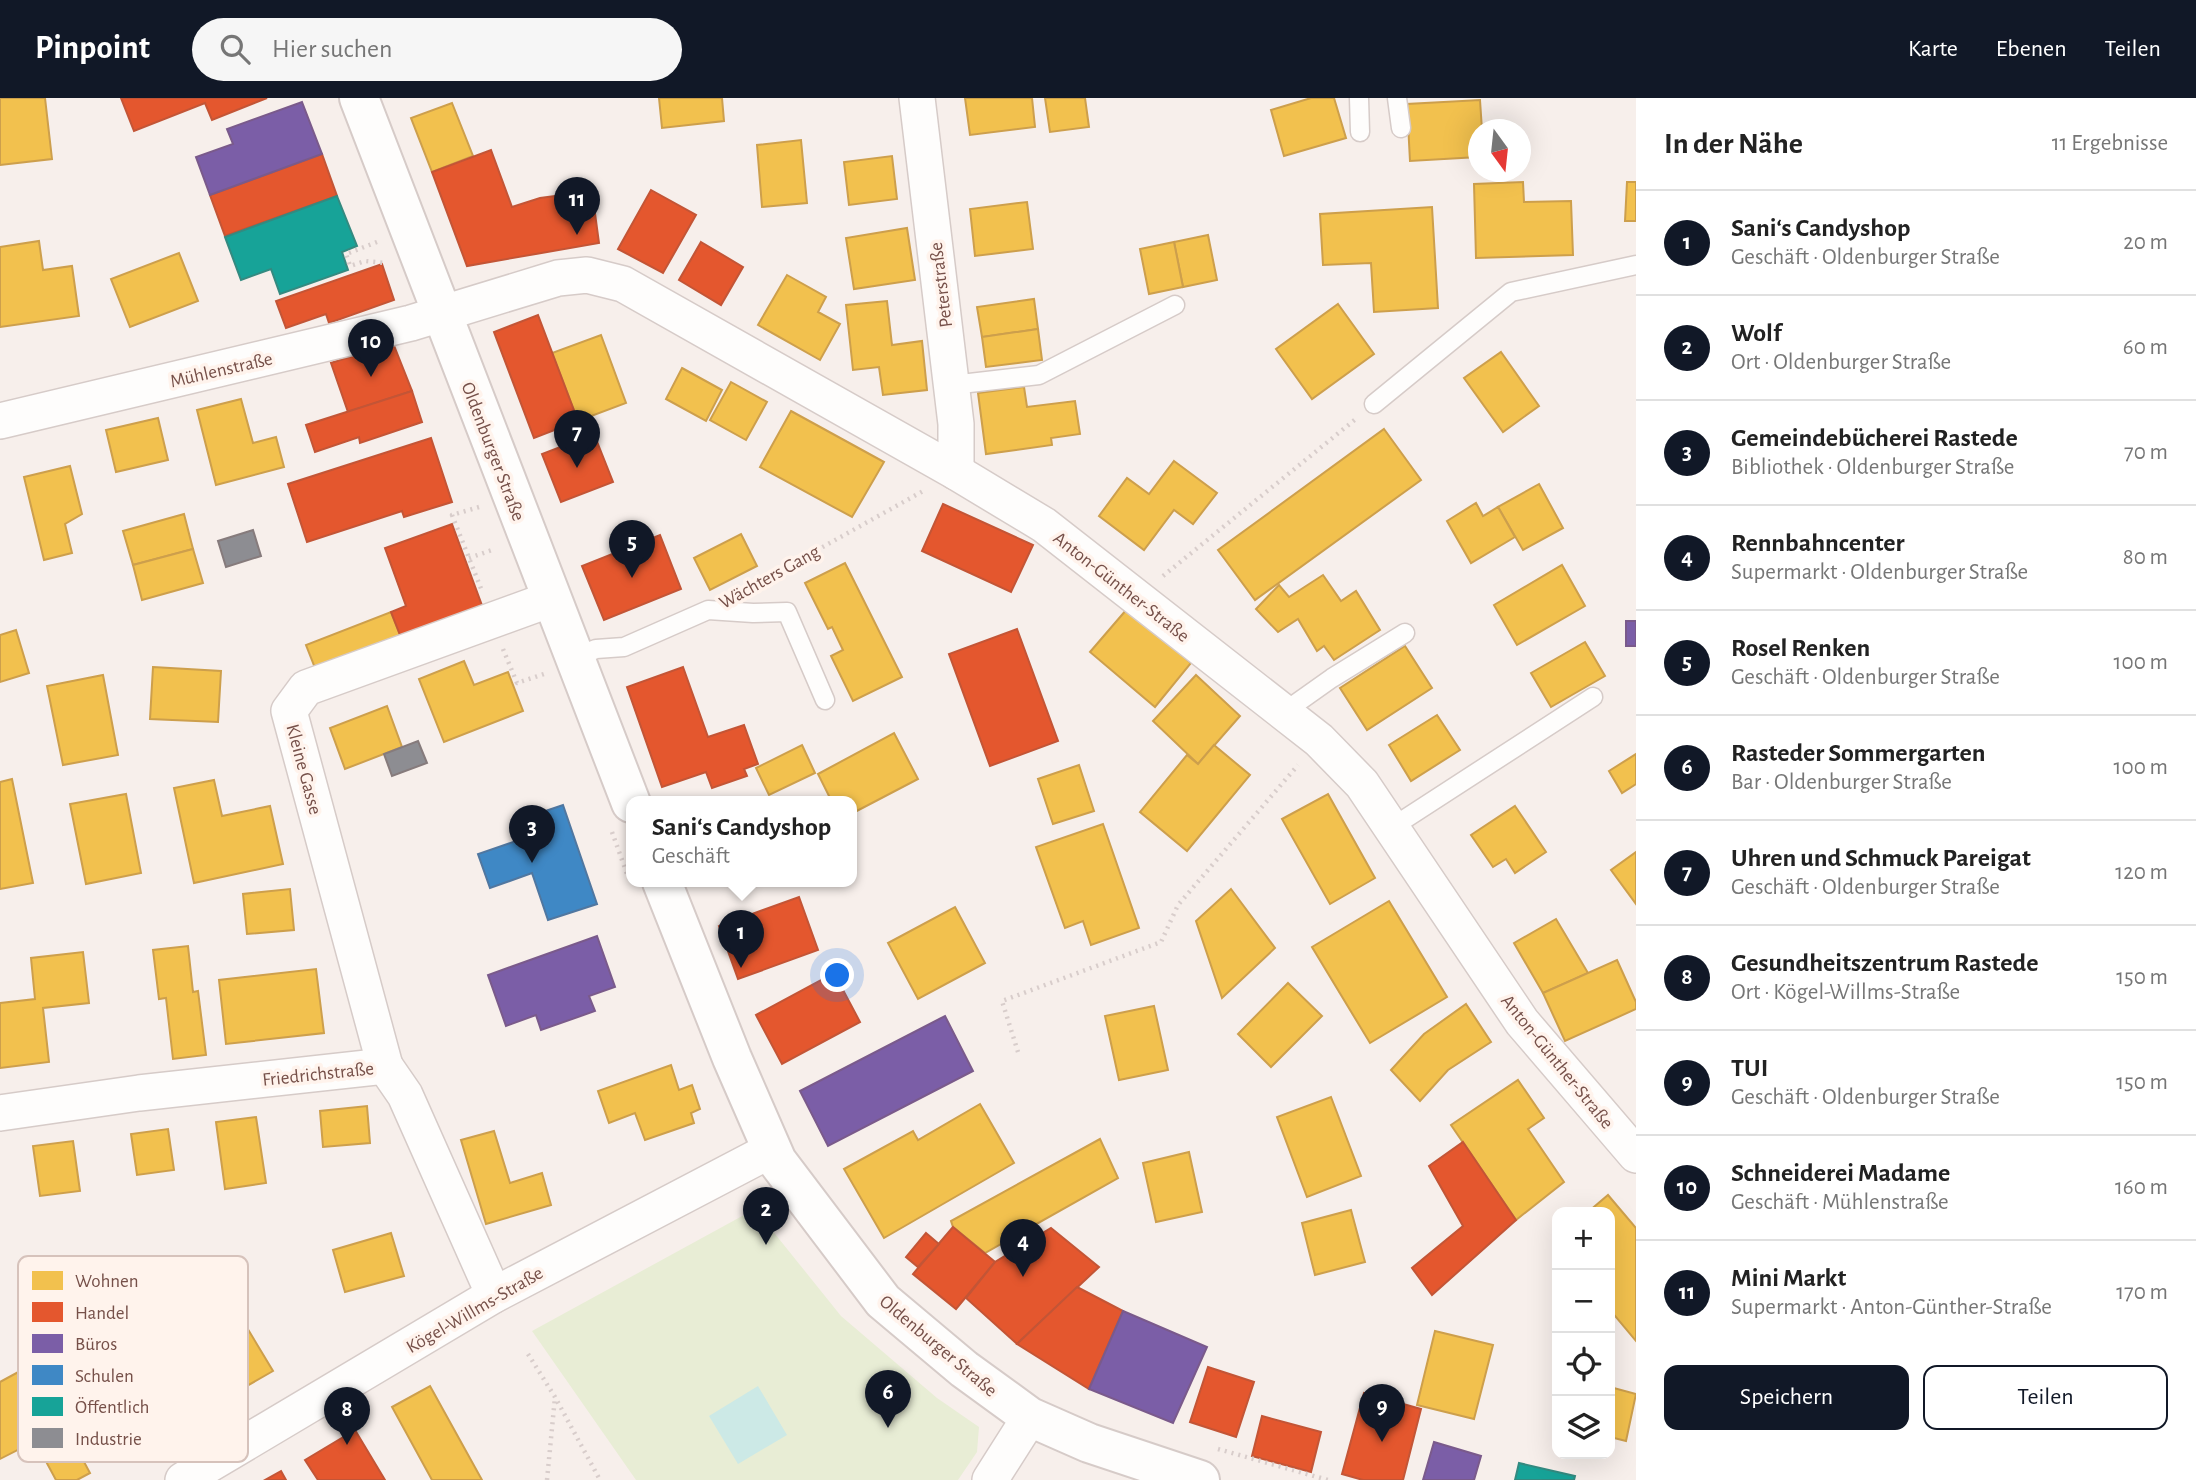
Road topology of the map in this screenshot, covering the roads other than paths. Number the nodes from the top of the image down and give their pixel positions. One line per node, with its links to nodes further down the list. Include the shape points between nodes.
1 (359, 98): 9 (street, Oldenburger Straße)
2 (917, 98): 10 (street, Peterstraße)
3 (1359, 98): 6 (lane)
4 (1396, 98): 5 (lane)
5 (1401, 128)
6 (1360, 132)
7 (1636, 265): 11 (lane, via 1511,292)
8 (1175, 305): 10 (lane, via 1039,375)
9 (440, 313): 12 (street, Mühlenstraße); 13 (street, Anton-Günther-Straße, via 558,278 587,275 623,284); 14 (street, Oldenburger Straße)
10 (952, 385): 13 (street, Peterstraße)
11 (1374, 404)
12 (0, 421)
13 (957, 472): 19 (street, Anton-Günther-Straße, via 1044,525)
14 (551, 599): 16 (street, Oldenburger Straße); 23 (street, Kleine Gasse, via 306,688 289,710)
15 (1405, 633): 19 (lane)
16 (573, 657): 18 (lane, Wächters Gang, via 624,646 708,610 787,612); 20 (street, Oldenburger Straße)
17 (1592, 697): 21 (lane)
18 (825, 700)
19 (1284, 712): 21 (street, Anton-Günther-Straße, via 1362,784)
20 (628, 796)
21 (1391, 828): 26 (street, Anton-Günther-Straße, via 1522,1022)
22 (664, 887): 25 (street, Oldenburger Straße)
23 (385, 1066): 24 (street, Friedrichstraße); 27 (street, Friedrichstraße, via 405,1095)
24 (0, 1113)
25 (771, 1150): 27 (street, Kögel-Willms-Straße); 28 (street, Oldenburger Straße, via 783,1173 883,1301)
26 (1636, 1155)
27 (494, 1295): 29 (street, Kögel-Willms-Straße)
28 (1030, 1417): 31 (street, Oldenburger Straße, via 1089,1443); 33 (street)
29 (248, 1441)
30 (213, 1462): 32 (street, Kögel-Willms-Straße)
31 (1204, 1463)
32 (183, 1480)
33 (990, 1480)

